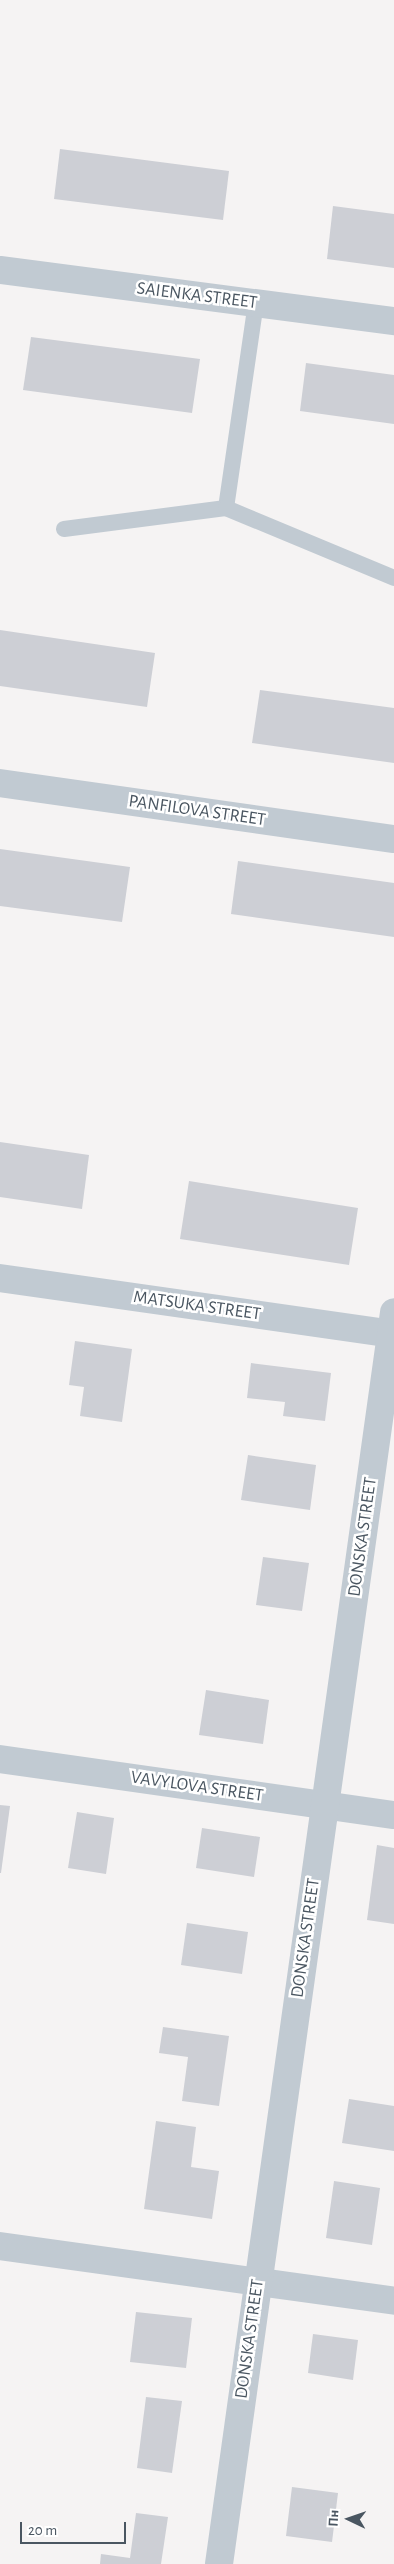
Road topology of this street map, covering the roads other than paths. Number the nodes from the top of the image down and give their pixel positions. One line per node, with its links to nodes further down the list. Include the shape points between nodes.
1 (0, 270): 2 (street, SAIENKA STREET)
2 (256, 303): 3 (street, SAIENKA STREET); 4 (lane)
3 (394, 321)
4 (226, 508): 5 (lane); 6 (lane)
5 (64, 529)
6 (394, 578)
7 (0, 783): 8 (street, PANFILOVA STREET)
8 (394, 839)
9 (0, 1278): 10 (street, MATSUKA STREET)
10 (393, 1326): 12 (street, DONSKA STREET)
11 (0, 1759): 12 (street, VAVYLOVA STREET)
12 (325, 1805): 13 (street, VAVYLOVA STREET); 15 (street, DONSKA STREET)
13 (394, 1815)
14 (0, 2246): 15 (street)
15 (258, 2282): 16 (street); 17 (street, DONSKA STREET)
16 (394, 2301)
17 (219, 2564)

